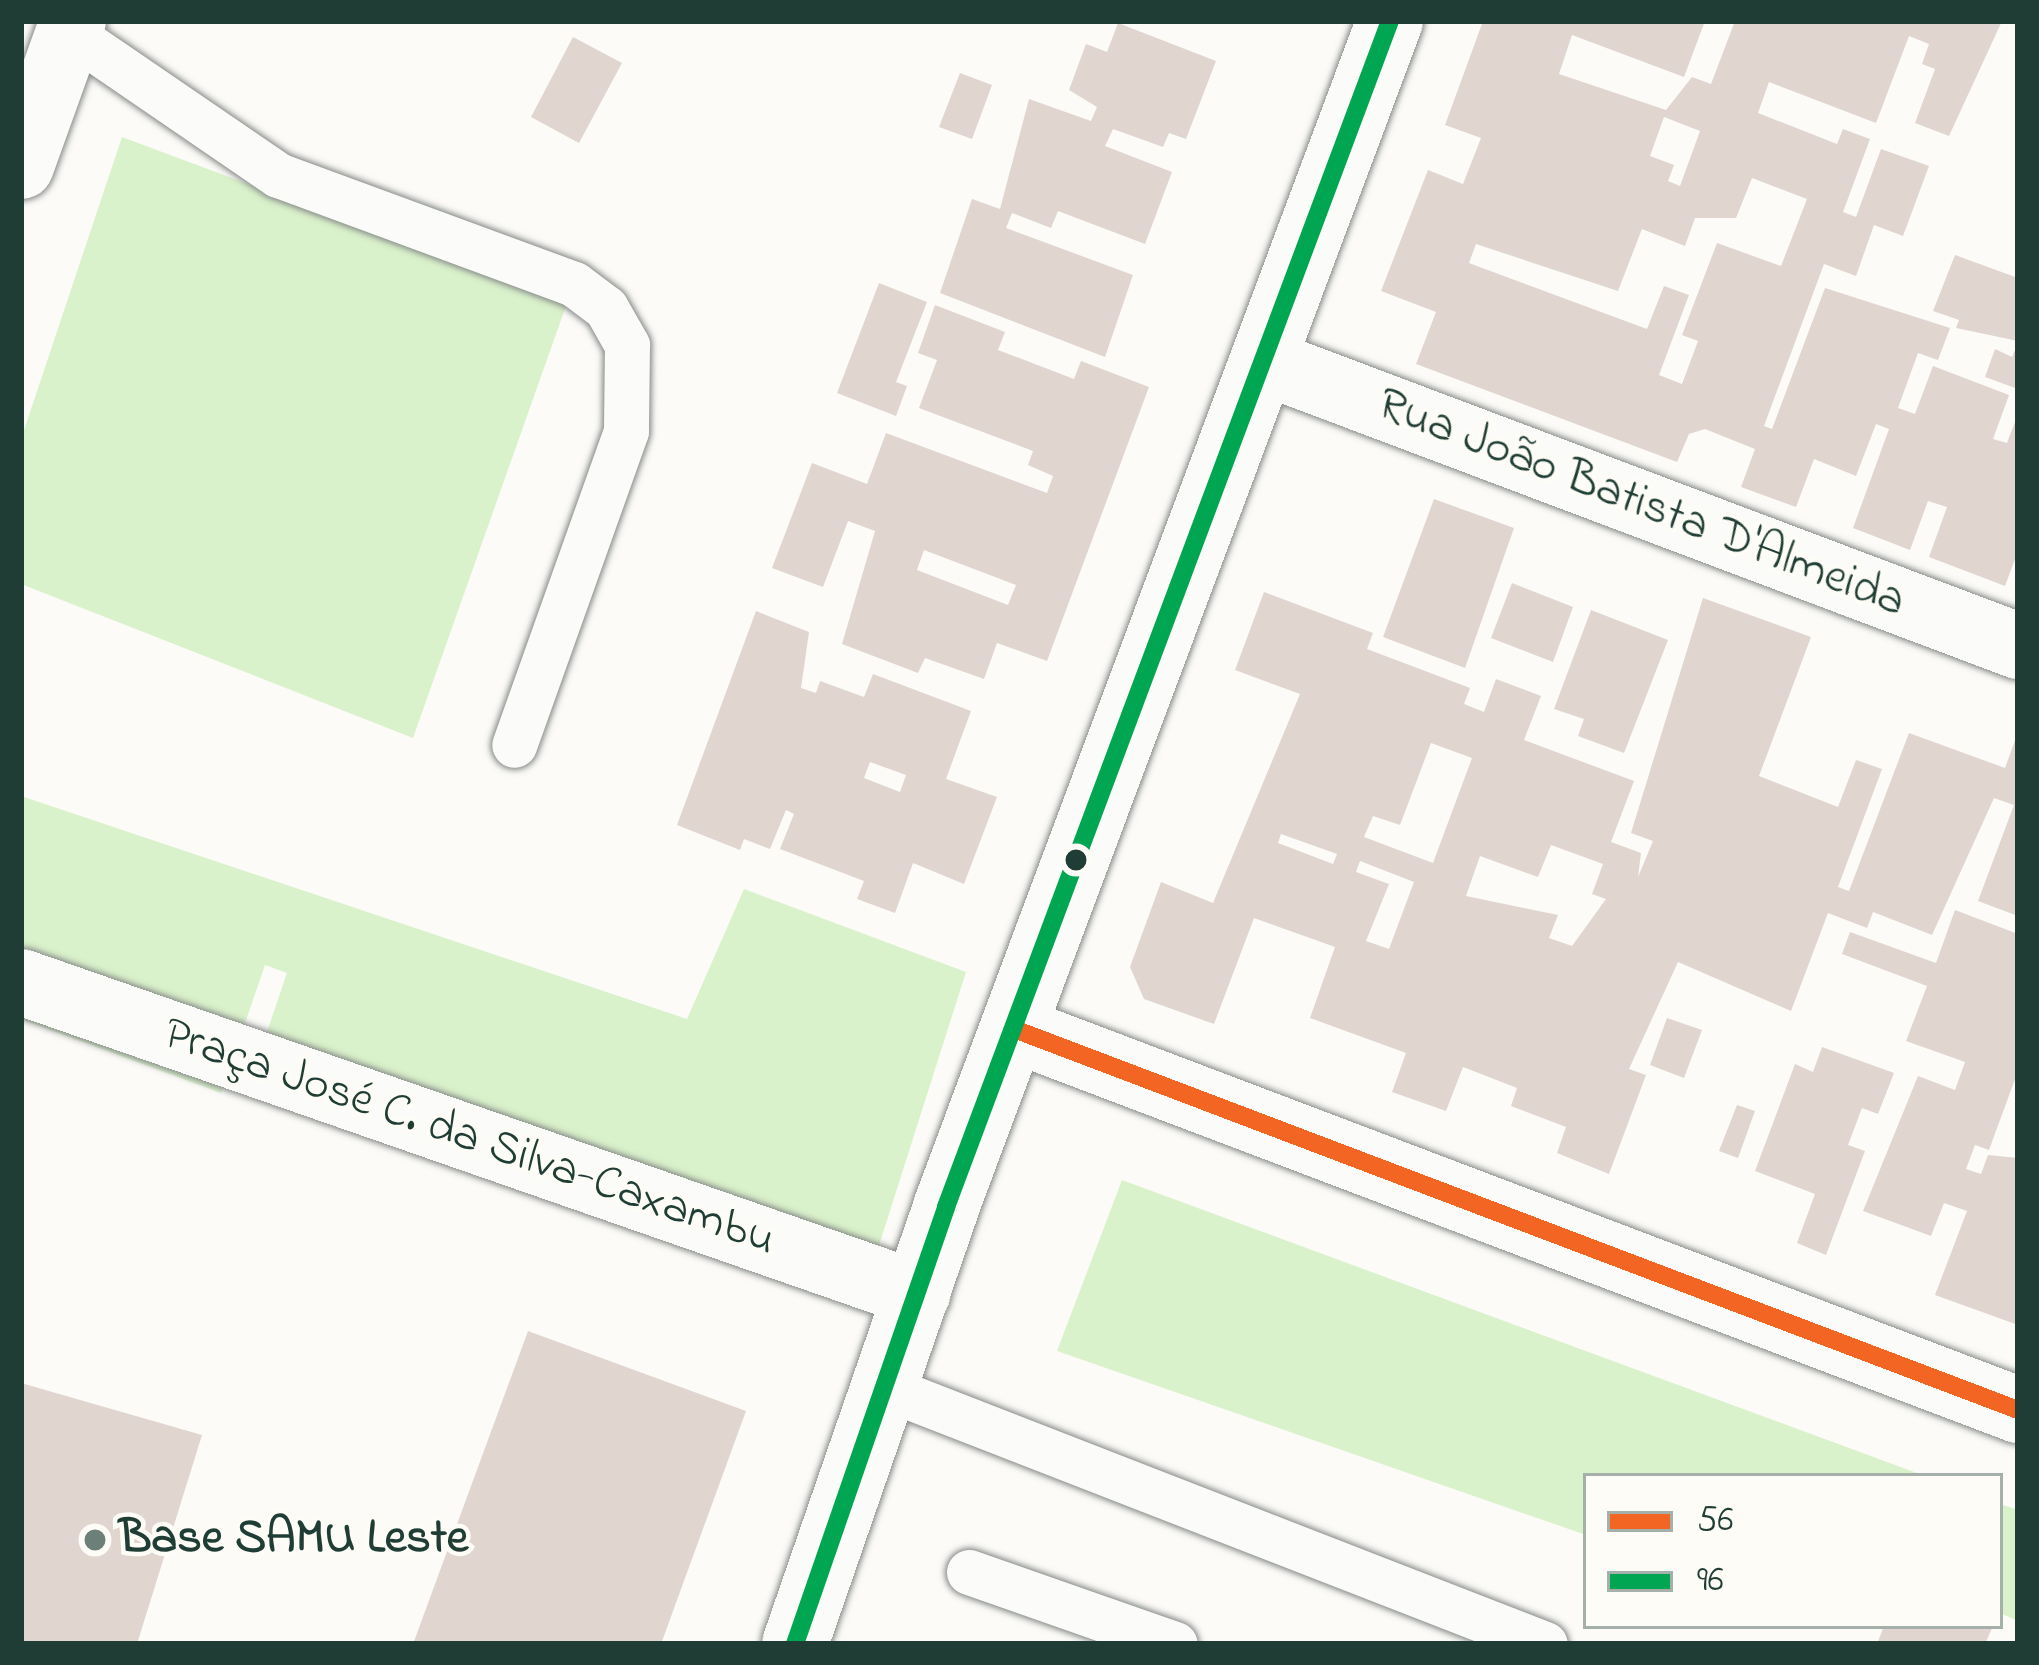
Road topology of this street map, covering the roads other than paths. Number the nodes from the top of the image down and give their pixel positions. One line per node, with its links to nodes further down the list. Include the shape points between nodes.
1 (1390, 21): 4 (street)
2 (53, 58): 3 (street); 6 (lane, via 278,175 574,284 606,308 627,345 626,431)
3 (21, 166)
4 (1264, 362): 5 (street, Rua João Batista D'Almeida); 8 (street)
5 (2018, 646)
6 (514, 745)
7 (21, 982): 9 (street, Praça José C. da Silva-Caxambu)
8 (1015, 1029): 9 (street); 11 (street)
9 (917, 1294): 10 (street)
10 (884, 1387): 13 (street); 15 (lane)
11 (2018, 1410)
12 (969, 1572): 14 (lane)
13 (795, 1644)
14 (1175, 1644)
15 (1545, 1644)

